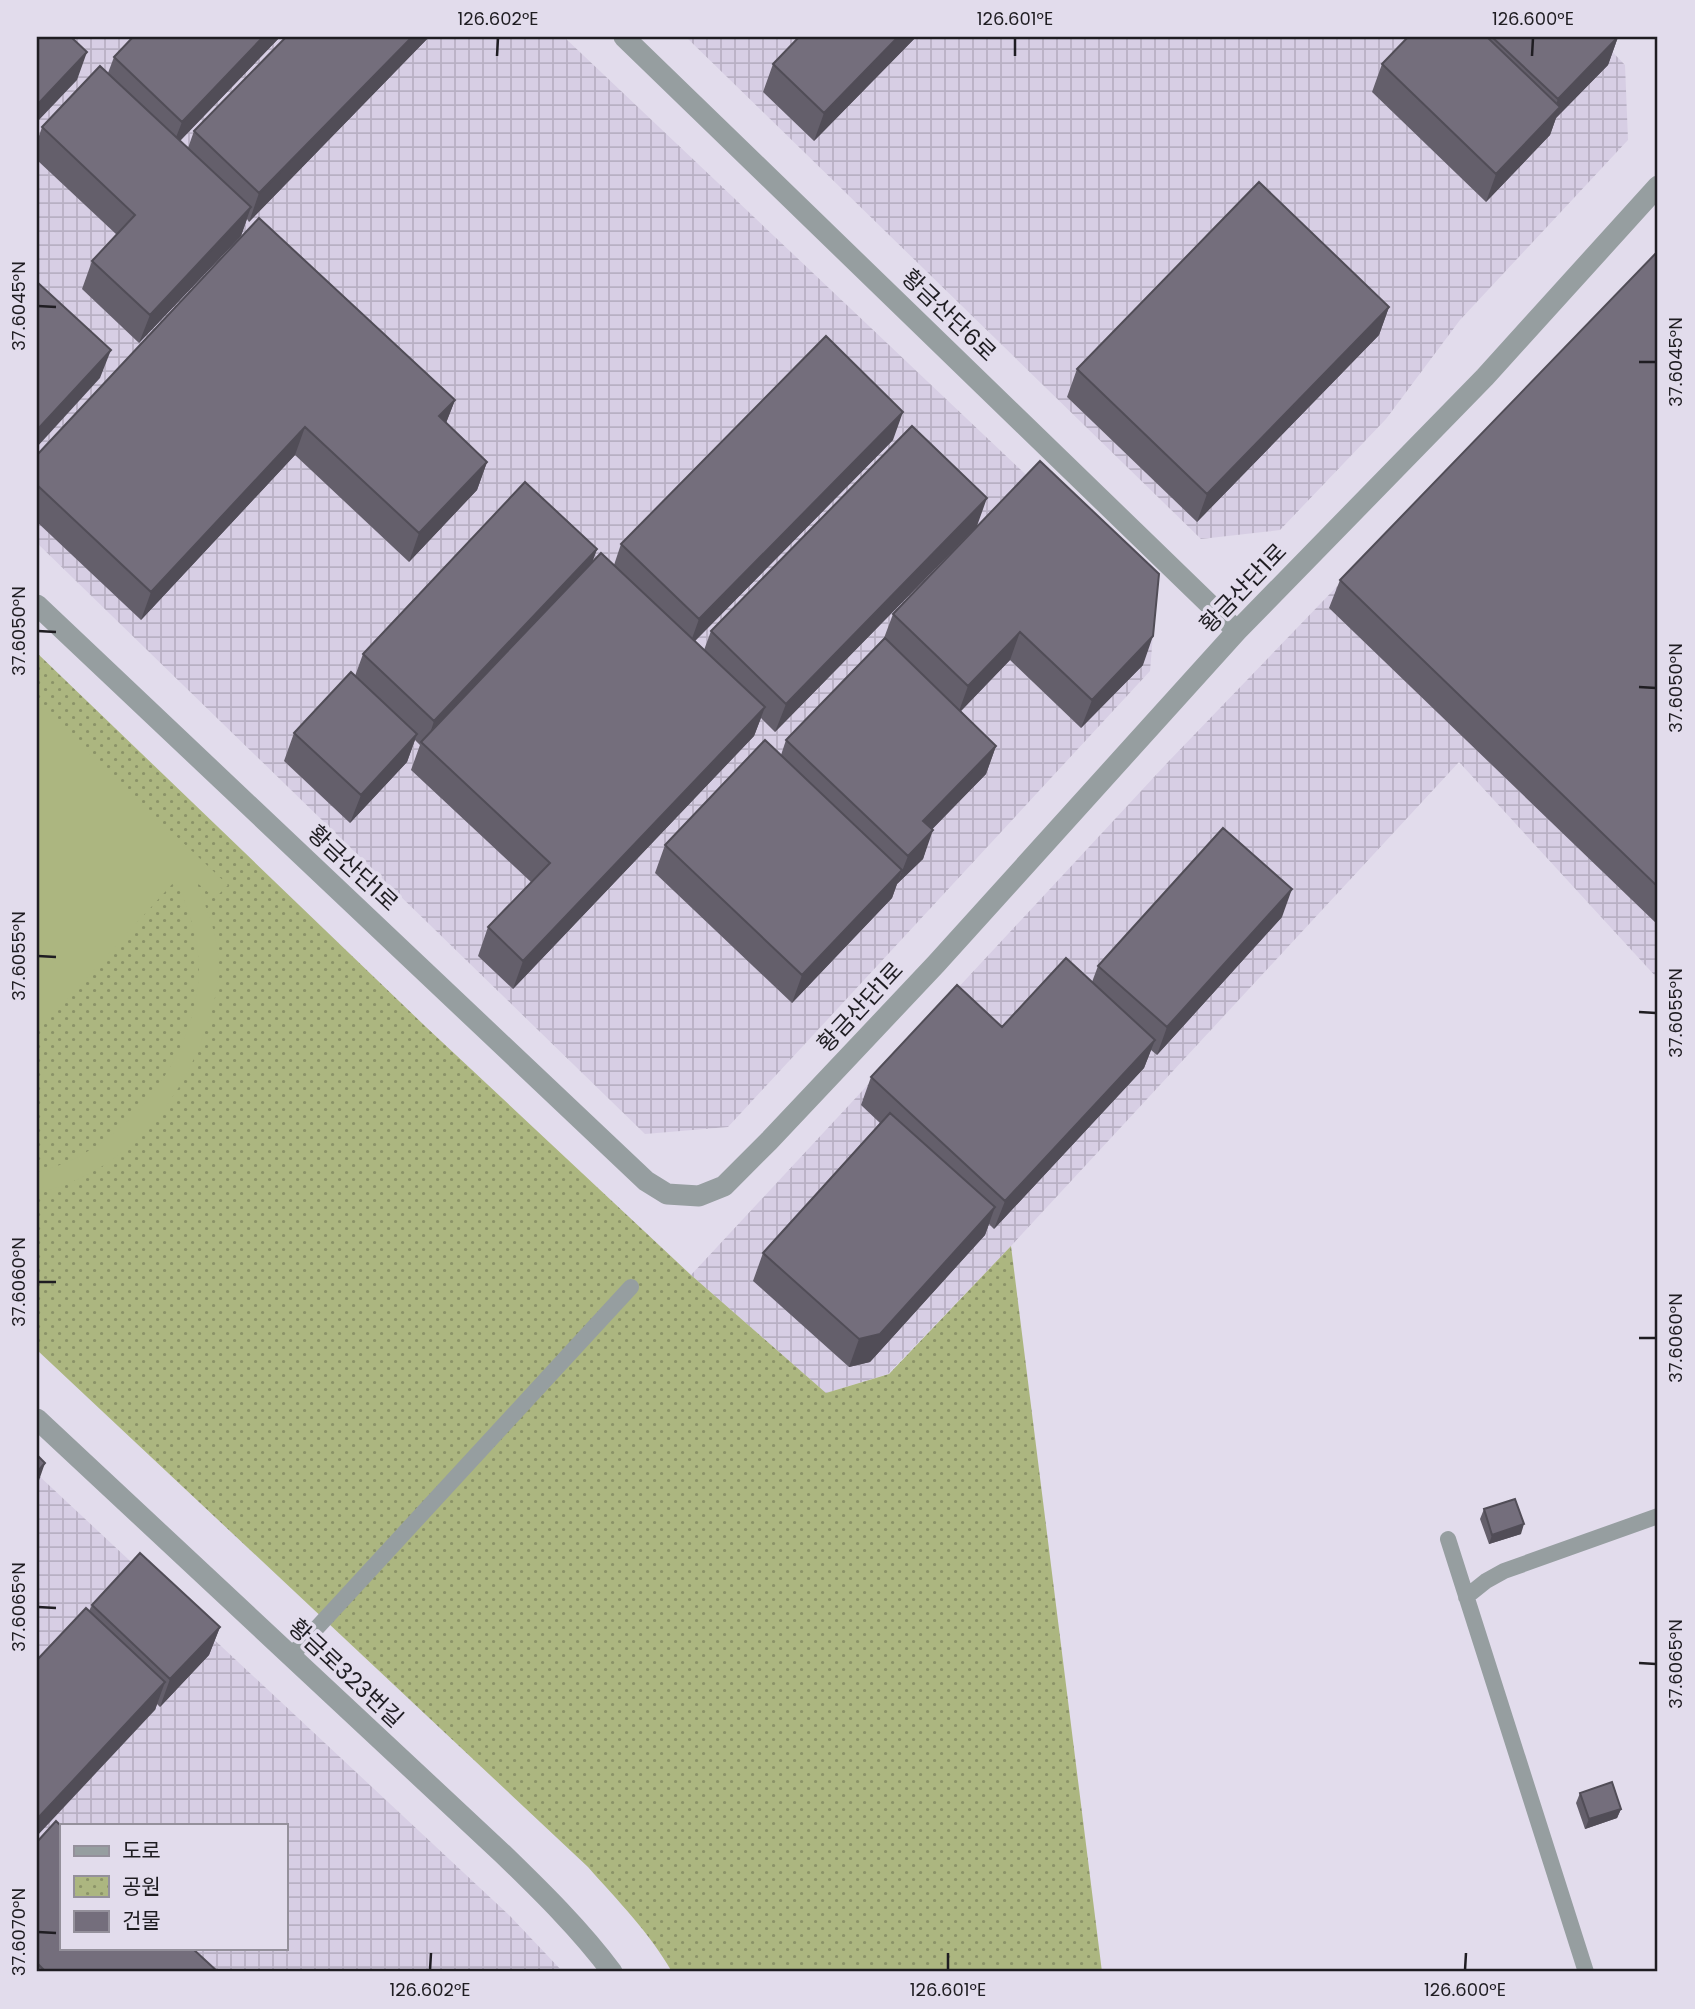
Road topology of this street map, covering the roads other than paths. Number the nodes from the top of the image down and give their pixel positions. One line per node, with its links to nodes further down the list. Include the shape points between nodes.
1 (624, 37): 4 (street, 황금산단6로)
2 (1658, 186): 4 (street, 황금산단1로, via 1485,377)
3 (37, 605): 4 (street, 황금산단1로, via 646,1181 667,1194 699,1196 724,1186 769,1141)
4 (1237, 631)
5 (631, 1287): 10 (lane)
6 (37, 1419): 10 (street, 황금로323번길)
7 (1658, 1517): 9 (lane, via 1504,1571)
8 (1448, 1539): 9 (lane)
9 (1466, 1597): 12 (lane)
10 (290, 1657): 11 (street, 황금로323번길, via 503,1854)
11 (612, 1972)
12 (1586, 1972)

